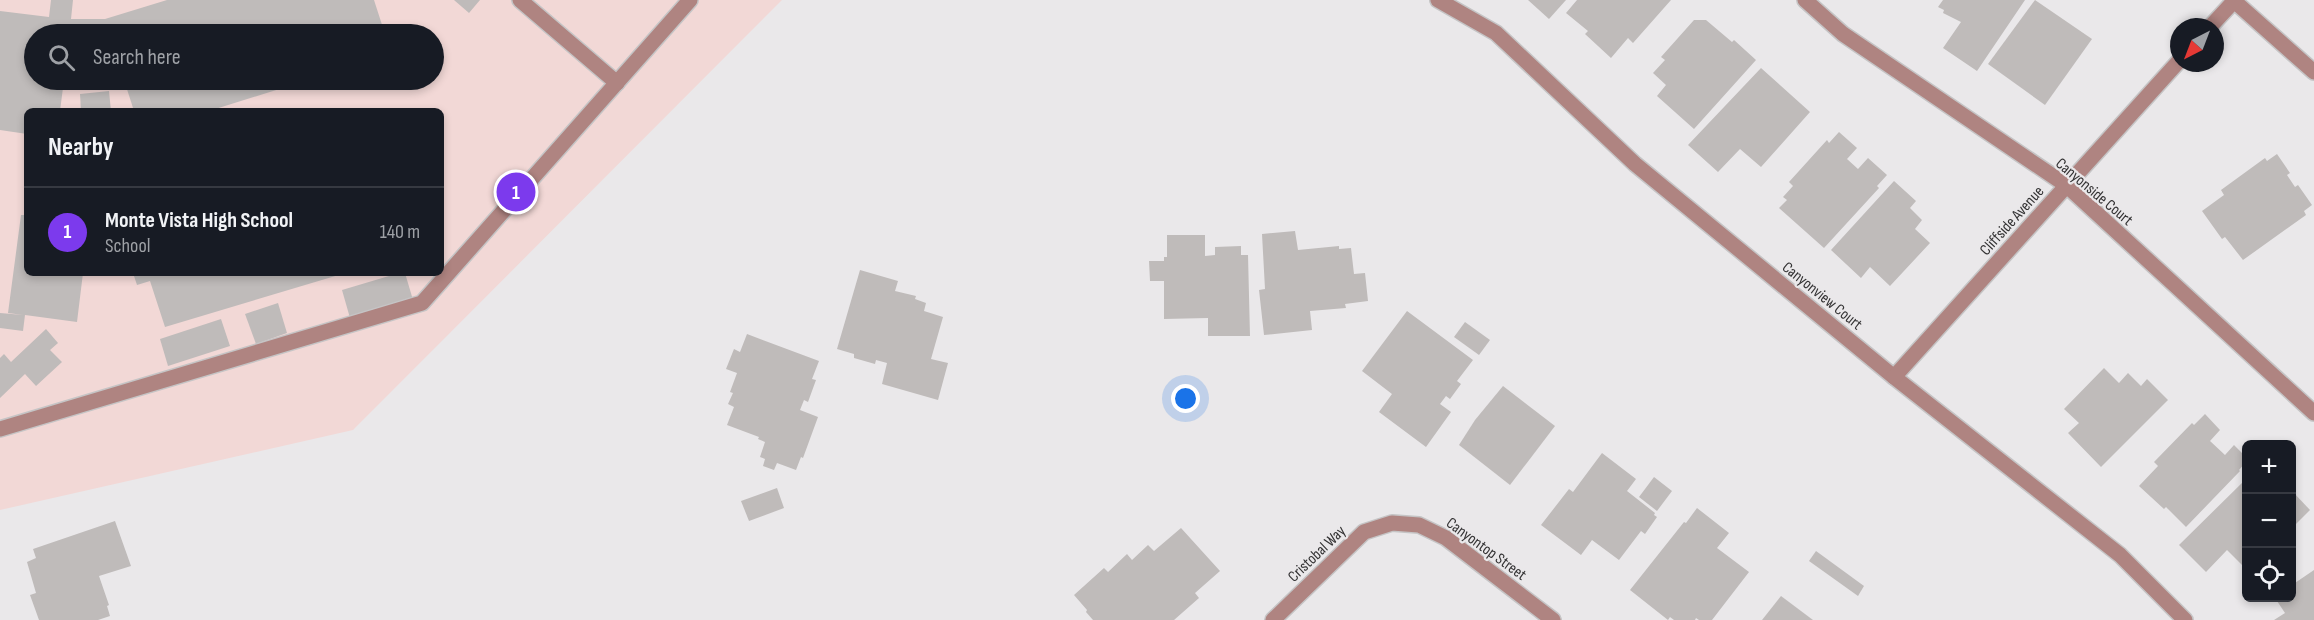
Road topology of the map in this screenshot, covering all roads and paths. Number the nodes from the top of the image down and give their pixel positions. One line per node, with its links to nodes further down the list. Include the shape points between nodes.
1 (519, 0): 9 (street)
2 (690, 0): 9 (street)
3 (1438, 0): 11 (street, Canyonview Court, via 1496,33 1635,164)
4 (1805, 0): 10 (street, Canyonside Court, via 1842,34)
5 (2234, 0): 6 (street); 8 (street)
6 (2218, 18)
7 (2170, 71): 10 (street, Cliffside Avenue)
8 (2314, 72)
9 (617, 83): 13 (street, via 422,303)
10 (2066, 185): 11 (street, Cliffside Avenue); 12 (street, Canyonside Court)
11 (1894, 377): 17 (street, Canyonview Court, via 2120,555)
12 (2314, 413)
13 (0, 429)
14 (1392, 523): 15 (street, Cristobal Way, via 1364,532); 16 (street, Canyontop Street, via 1419,525 1446,538)
15 (1273, 620)
16 (1553, 620)
17 (2185, 620)

